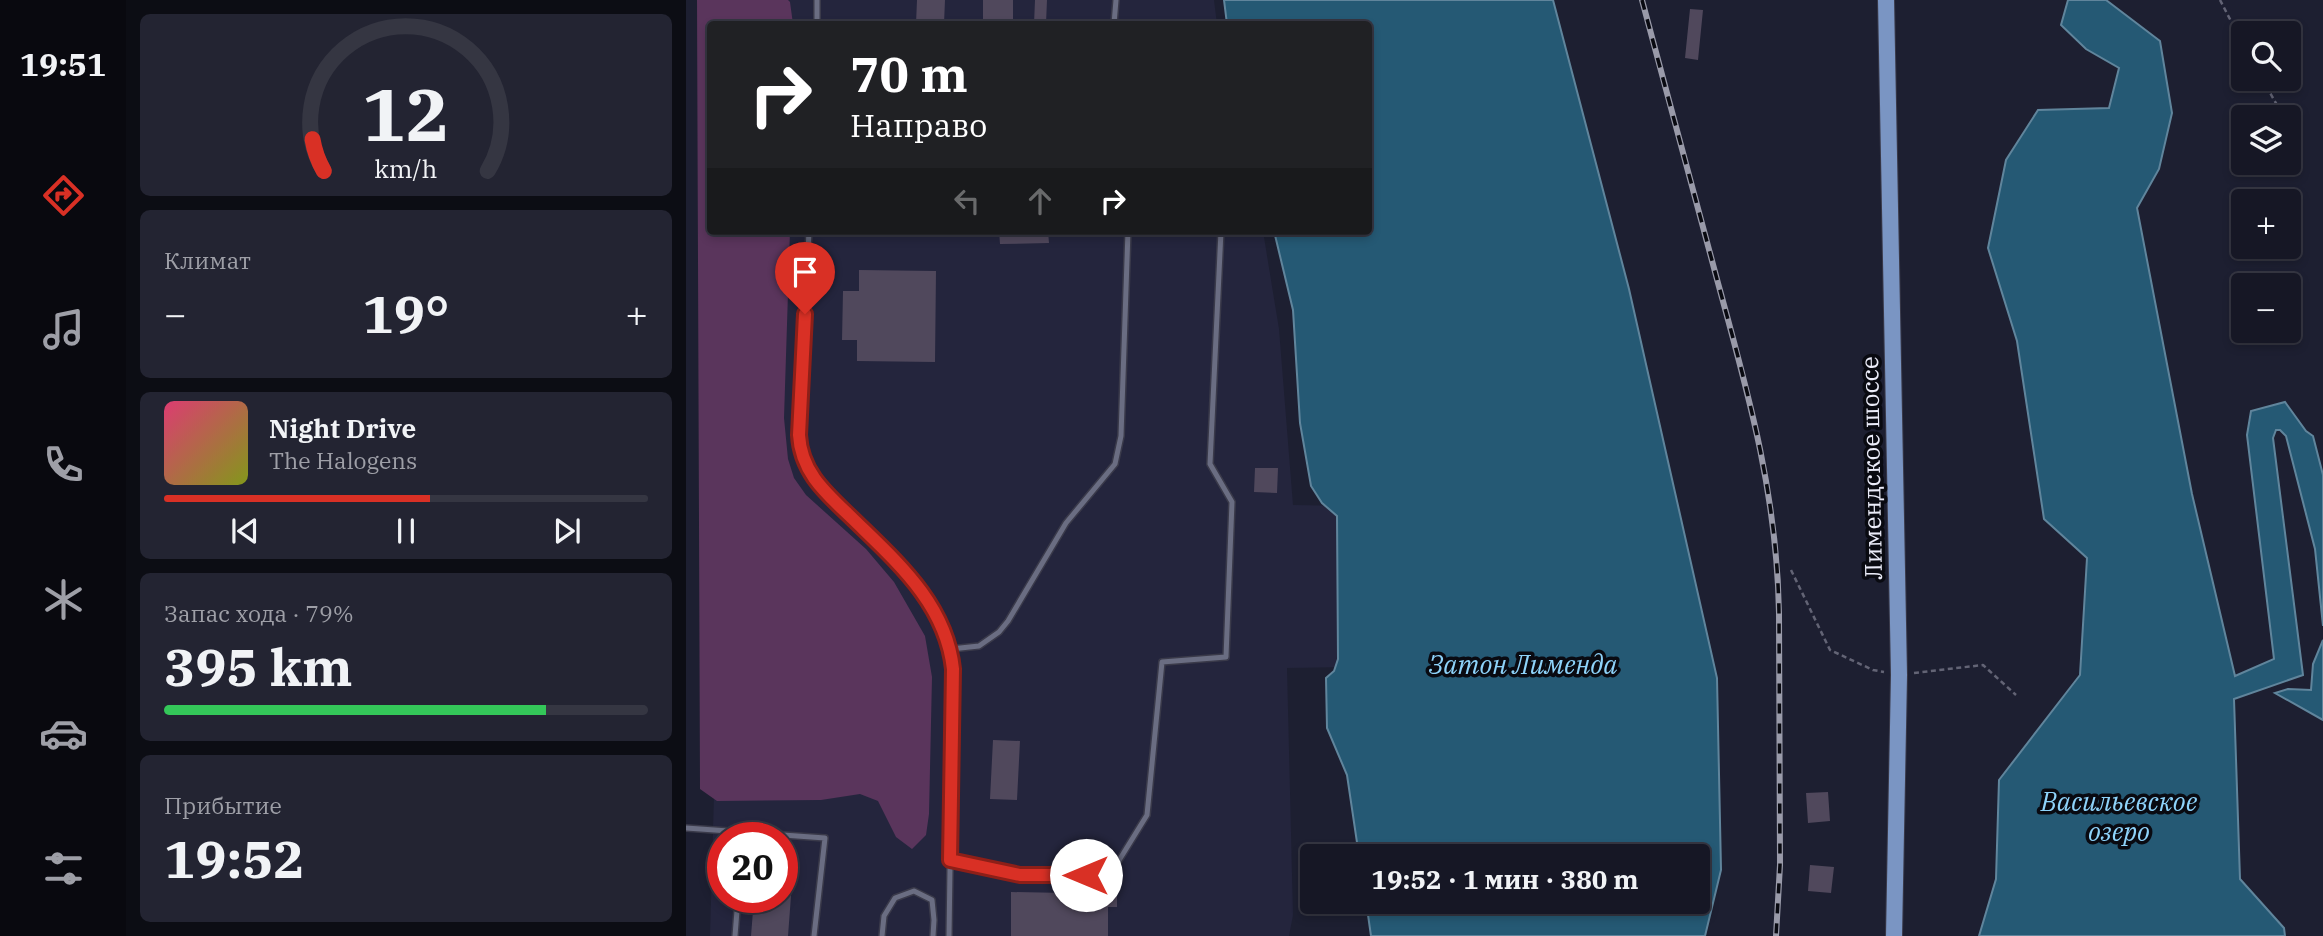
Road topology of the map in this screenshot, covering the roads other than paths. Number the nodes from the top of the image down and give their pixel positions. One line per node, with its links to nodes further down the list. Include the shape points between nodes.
1 (817, 0): 4 (lane)
2 (1116, 0): 5 (lane)
3 (1886, 0): 20 (main road, Лимендское шоссе, via 1899,675)
4 (817, 21)
5 (1114, 21)
6 (809, 235): 9 (lane, via 799,435 805,466 818,486 920,590)
7 (1128, 235): 9 (lane, via 1121,436 1115,464 1066,523 999,632 979,646)
8 (1221, 235): 13 (lane, via 1210,464 1232,502 1226,657 1162,662 1146,815 1110,875 1020,875)
9 (951, 649): 13 (lane)
10 (686, 828): 11 (lane)
11 (707, 831)
12 (798, 837): 16 (lane, via 825,838)
13 (950, 860): 19 (lane)
14 (737, 913): 15 (lane)
15 (735, 936)
16 (814, 936)
17 (882, 936): 18 (lane, via 884,916 895,898 914,891 932,900)
18 (933, 936)
19 (949, 936)
20 (1894, 936)

